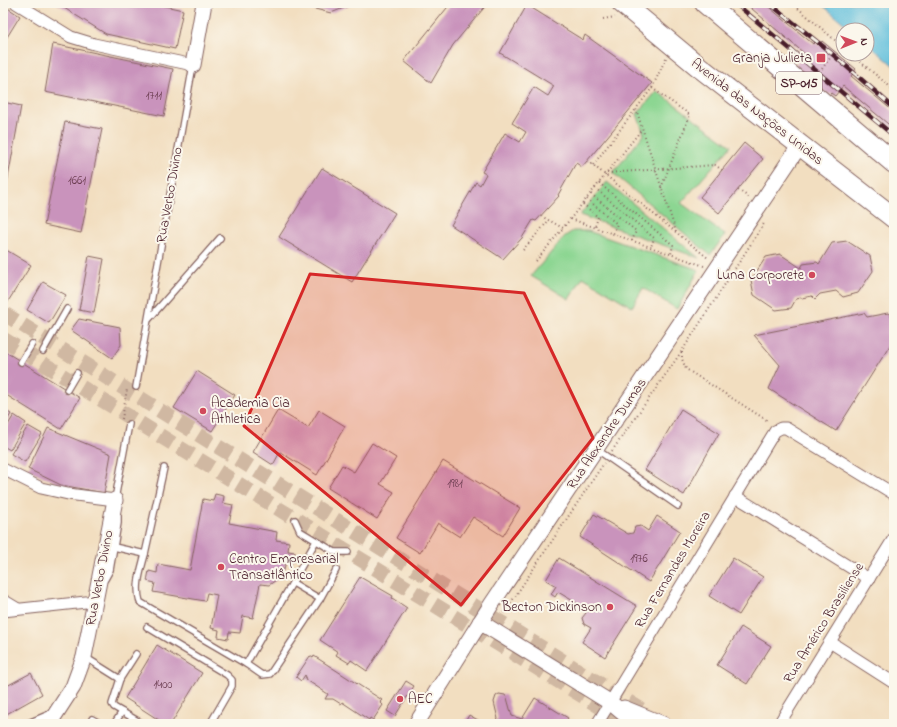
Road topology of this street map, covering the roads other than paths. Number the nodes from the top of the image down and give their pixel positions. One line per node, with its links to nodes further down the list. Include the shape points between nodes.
1 (16, 3): 5 (street, via 71,36 94,44)
2 (204, 3): 5 (street, Rua Verbo Divino)
3 (622, 3): 6 (highway, Avenida das Nações Unidas)
4 (705, 3): 7 (highway, SP-015)
5 (193, 65): 11 (lane, Rua Verbo Divino)
6 (800, 146): 8 (highway, Avenida das Nações Unidas); 19 (street, Rua Alexandre Dumas, via 718,267)
7 (894, 163)
8 (894, 218)
9 (220, 238): 11 (lane)
10 (67, 309): 13 (lane)
11 (149, 320): 16 (lane, Rua Verbo Divino)
12 (32, 344): 14 (lane)
13 (43, 351)
14 (21, 362)
15 (77, 373): 17 (lane)
16 (136, 387)
17 (67, 390)
18 (128, 426): 24 (lane, Rua Verbo Divino)
19 (602, 453): 25 (lane); 40 (street, Rua Alexandre Dumas)
20 (164, 468): 31 (lane)
21 (3, 469): 24 (street, via 42,488)
22 (894, 494): 23 (street, Rua Fernandes Moreira, via 786,428 781,428 775,431)
23 (735, 496): 33 (street); 48 (street, Rua Fernandes Moreira)
24 (115, 500): 29 (lane, via 118,523); 35 (street, Rua Verbo Divino)
25 (678, 506)
26 (295, 520): 28 (lane, via 300,531)
27 (894, 538): 33 (street, Rua Américo Brasiliense)
28 (316, 541): 30 (lane, via 335,552); 34 (lane)
29 (114, 547): 31 (lane); 35 (lane, via 110,570)
30 (348, 552)
31 (145, 554): 45 (lane, via 137,593 140,602)
32 (336, 570): 36 (lane)
33 (869, 579): 42 (street, Rua Américo Brasiliense)
34 (293, 583): 36 (lane); 45 (lane)
35 (96, 596): 38 (street); 44 (street, Rua Verbo Divino)
36 (320, 599): 45 (lane, via 270,674 262,675)
37 (3, 600): 38 (street)
38 (18, 609): 39 (street)
39 (3, 612)
40 (480, 622): 48 (street); 58 (street, Rua Alexandre Dumas)
41 (147, 627): 57 (lane, via 232,680 232,686)
42 (830, 642): 47 (street); 62 (street, Rua Américo Brasiliense)
43 (136, 654): 46 (lane)
44 (84, 657): 46 (lane); 49 (street, Rua Verbo Divino, via 73,687)
45 (246, 664)
46 (120, 679): 50 (lane, via 112,704)
47 (894, 682)
48 (611, 703): 59 (street, Rua Fernandes Moreira); 60 (street); 61 (street)
49 (58, 710): 52 (lane); 53 (street, Rua Verbo Divino)
50 (122, 712): 55 (lane); 56 (lane)
51 (92, 719): 54 (lane)
52 (26, 724)
53 (49, 724)
54 (100, 724)
55 (114, 724)
56 (143, 724)
57 (210, 724)
58 (416, 724)
59 (597, 724)
60 (636, 724)
61 (663, 724)
62 (779, 724)

